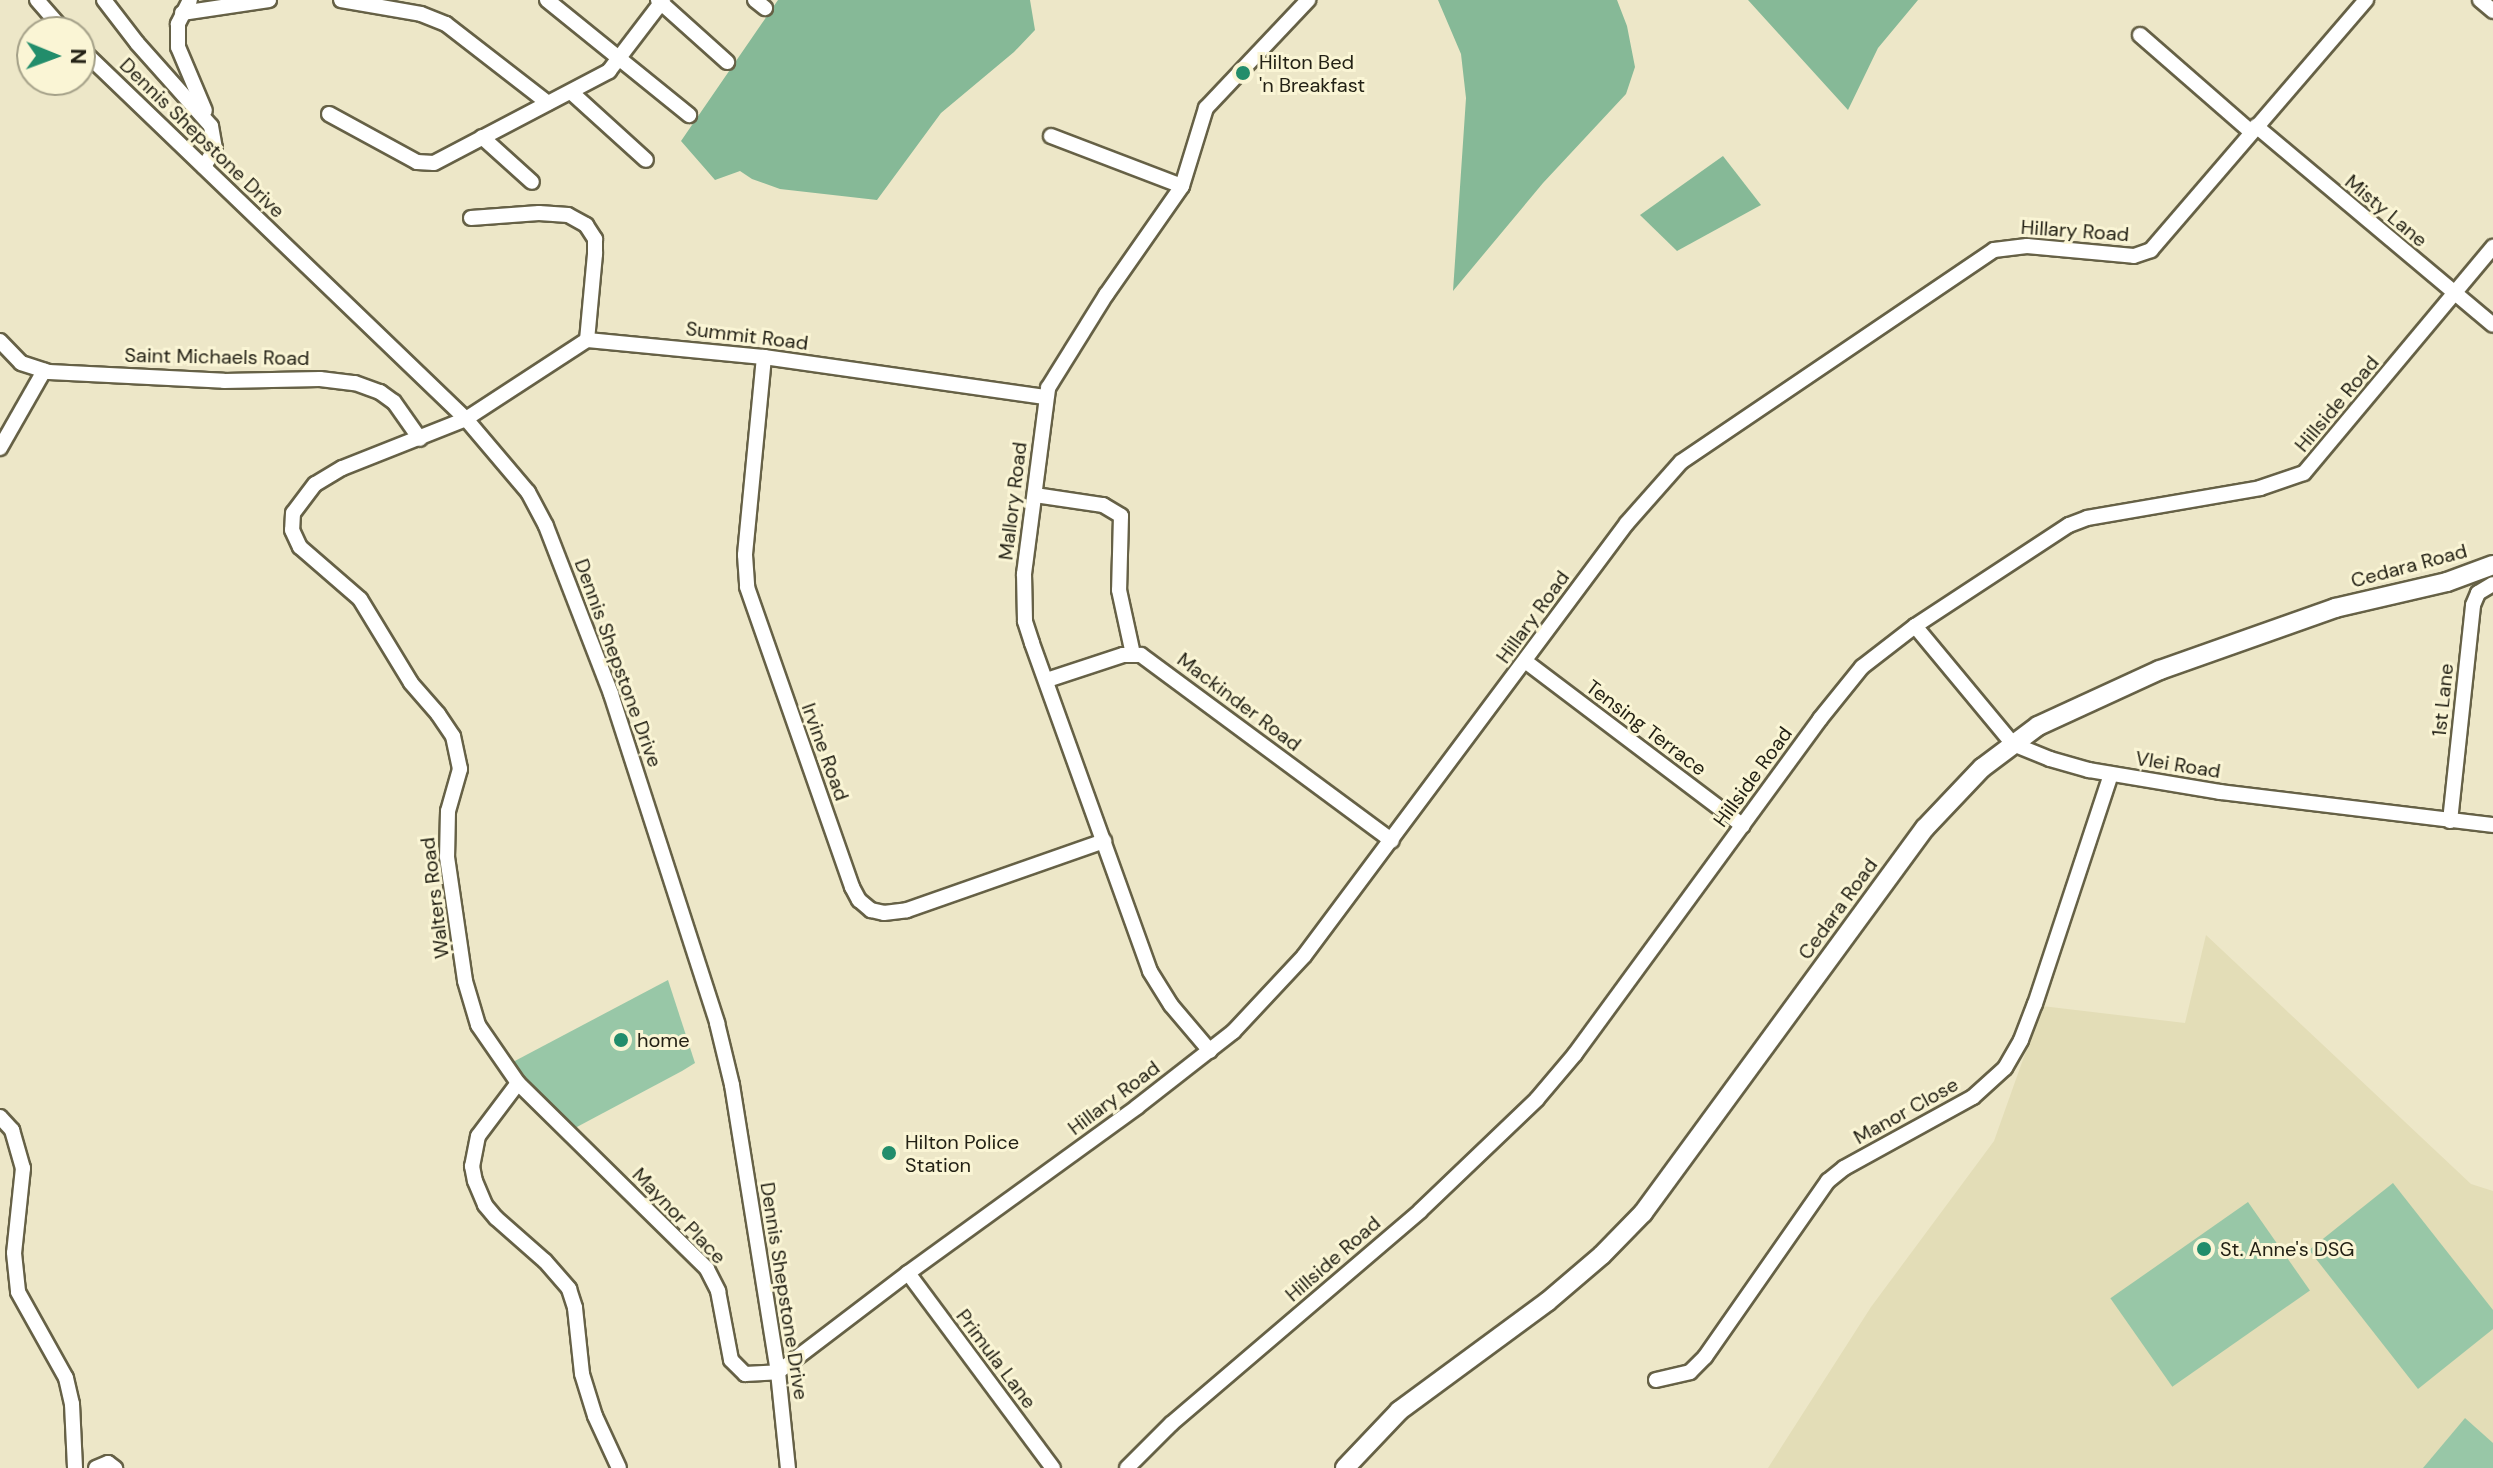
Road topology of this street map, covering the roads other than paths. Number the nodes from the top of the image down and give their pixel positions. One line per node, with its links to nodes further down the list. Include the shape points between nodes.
1 (37, 0): 13 (street)
2 (104, 0): 22 (street)
3 (269, 0): 10 (street)
4 (341, 0): 19 (street, via 421,14 446,24)
5 (547, 0): 15 (street)
6 (1308, 0): 29 (street, Mallory Road, via 1206,108)
7 (2366, 0): 23 (street, Hillary Road)
8 (2480, 0): 12 (street)
9 (661, 1): 15 (street); 16 (street)
10 (254, 2): 11 (street)
11 (186, 7): 22 (street, via 178,24 178,47)
12 (2493, 11)
13 (51, 16)
14 (2140, 35): 23 (street, Misty Lane)
15 (620, 56): 18 (street, via 609,71); 21 (street)
16 (727, 62)
17 (96, 63): 27 (street, Dennis Shepstone Drive)
18 (571, 92): 19 (street); 26 (street)
19 (548, 103): 25 (street)
20 (329, 114): 25 (street, via 426,164)
21 (689, 115)
22 (211, 126): 27 (street, via 215,148)
23 (2253, 129): 32 (street, Misty Lane); 47 (street, Hillary Road, via 2151,250 2134,256 2027,246 1994,250 1681,462 1648,496)
24 (1051, 136): 29 (street)
25 (482, 137): 28 (street)
26 (646, 160)
27 (204, 167): 39 (street, Dennis Shepstone Drive)
28 (532, 182)
29 (1182, 186): 38 (street, Mallory Road, via 1106,295)
30 (471, 218): 34 (street, via 554,214 586,225 595,239)
31 (2493, 247): 32 (street, Hillside Road)
32 (2454, 295): 33 (street, Misty Lane); 45 (street, Hillside Road, via 2304,473 2260,488 2069,525)
33 (2493, 325)
34 (587, 340): 36 (street, Summit Road); 39 (street)
35 (0, 341): 37 (street, Saint Michaels Road, via 21,363)
36 (764, 357): 38 (street, Summit Road); 54 (street, Irvine Road, via 745,555 747,587 859,900 884,913 907,910)
37 (44, 371): 40 (street, Saint Michaels Road, via 355,383 394,402); 41 (street)
38 (1045, 397): 42 (street, Mallory Road)
39 (466, 419): 40 (street, Walters Road); 60 (street, Dennis Shepstone Drive, via 528,492 546,526 616,709 717,1023 732,1085)
40 (420, 439): 57 (street, Walters Road, via 342,468 315,484 299,501 290,522 300,547 369,610 411,683 453,736 460,769 446,831 465,981 478,1025)
41 (0, 448)
42 (1035, 495): 46 (street, via 1103,505 1121,516 1119,590); 48 (street, Mallory Road, via 1022,591 1025,621)
43 (2493, 565): 49 (main road, Cedara Road, via 2447,582 2335,608 2160,670 2086,701)
44 (2489, 585): 51 (street, 1st Lane, via 2473,605)
45 (1915, 626): 49 (street, Vlei Road); 53 (street, Hillside Road, via 1862,667)
46 (1133, 654): 48 (street); 55 (street, Mackinder Road, via 1163,670)
47 (1525, 661): 53 (street, Tensing Terrace); 55 (street, Hillary Road)
48 (1047, 680): 54 (street, Mallory Road)
49 (2013, 744): 50 (street, Vlei Road); 69 (main road, Cedara Road, via 1966,783 1925,828 1643,1213 1547,1302 1399,1411)
50 (2111, 774): 51 (street, Vlei Road); 61 (street, Manor Close, via 2035,1004 2005,1068 1973,1097 1828,1181 1705,1357 1690,1372)
51 (2450, 821): 52 (street, Vlei Road)
52 (2493, 825)
53 (1743, 826): 68 (street, Hillside Road, via 1575,1054 1507,1131)
54 (1104, 841): 56 (street, Mallory Road, via 1158,988)
55 (1392, 841): 56 (street, Hillary Road, via 1304,956)
56 (1210, 1051): 59 (street, Hillary Road)
57 (518, 1083): 60 (street, Maynor Place, via 707,1269 718,1291 735,1367 750,1375); 65 (street, via 478,1136 475,1181 496,1218 569,1289 582,1374)
58 (0, 1117): 62 (street, via 12,1130 23,1168 16,1282 26,1310 66,1378)
59 (908, 1273): 60 (street, Hillary Road); 67 (street, Primula Lane)
60 (778, 1372): 66 (street, Dennis Shepstone Drive)
61 (1656, 1380)
62 (75, 1468)
63 (96, 1468): 64 (street, via 108,1463)
64 (115, 1468)
65 (619, 1468)
66 (788, 1468)
67 (1053, 1468)
68 (1127, 1468)
69 (1345, 1468)

